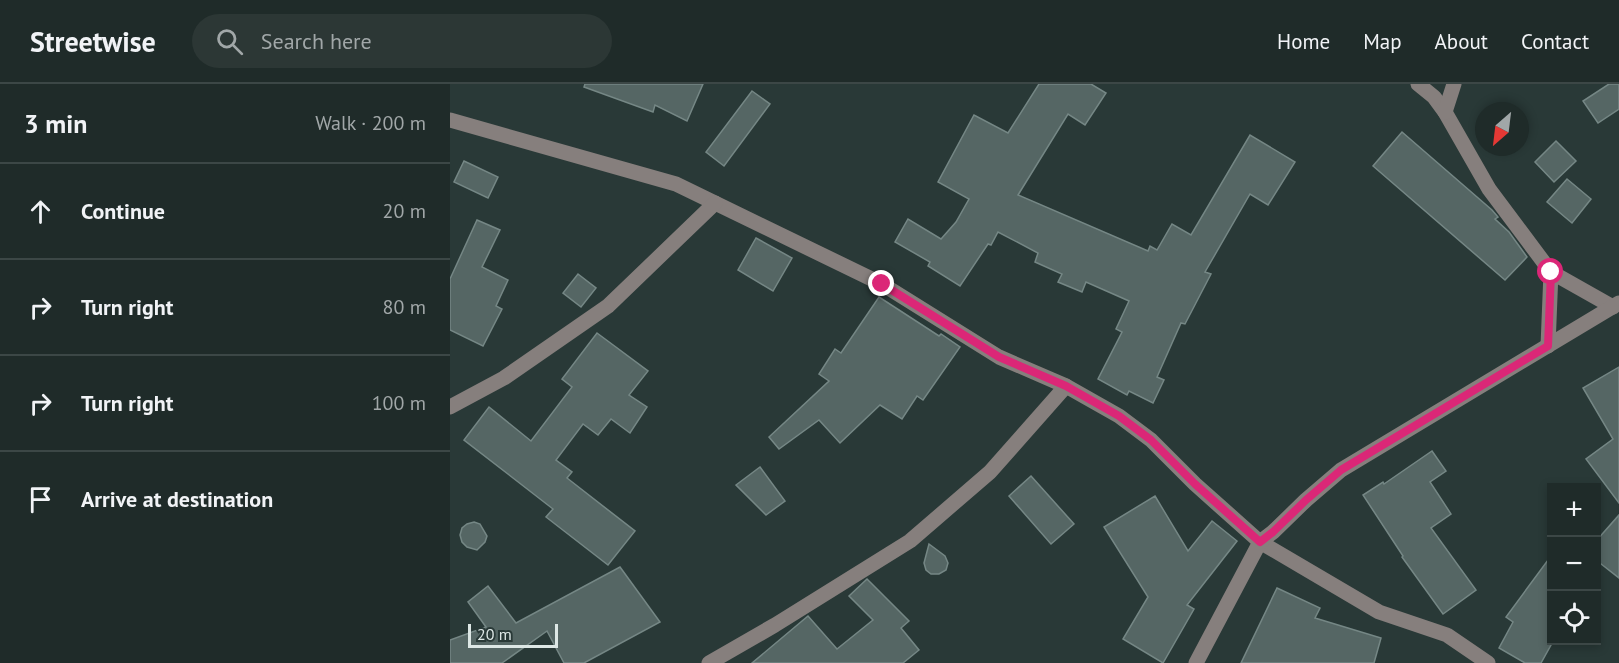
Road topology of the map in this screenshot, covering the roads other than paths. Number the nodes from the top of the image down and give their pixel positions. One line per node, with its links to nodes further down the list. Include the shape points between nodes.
1 (1418, 84): 3 (street)
2 (1454, 84): 3 (street)
3 (1445, 112): 6 (street, via 1489,189)
4 (450, 120): 5 (street, via 676,184)
5 (715, 203): 9 (street, via 882,284 999,357); 10 (street, via 608,306 504,378)
6 (1551, 272): 7 (street); 8 (street)
7 (1616, 305): 8 (street)
8 (1548, 346): 11 (street, via 1341,470)
9 (1066, 386): 11 (street, via 1119,416 1151,440); 12 (street, via 990,472 910,541)
10 (450, 407)
11 (1260, 542): 13 (street); 14 (street, via 1380,612 1447,635)
12 (709, 663)
13 (1196, 663)
14 (1488, 663)

